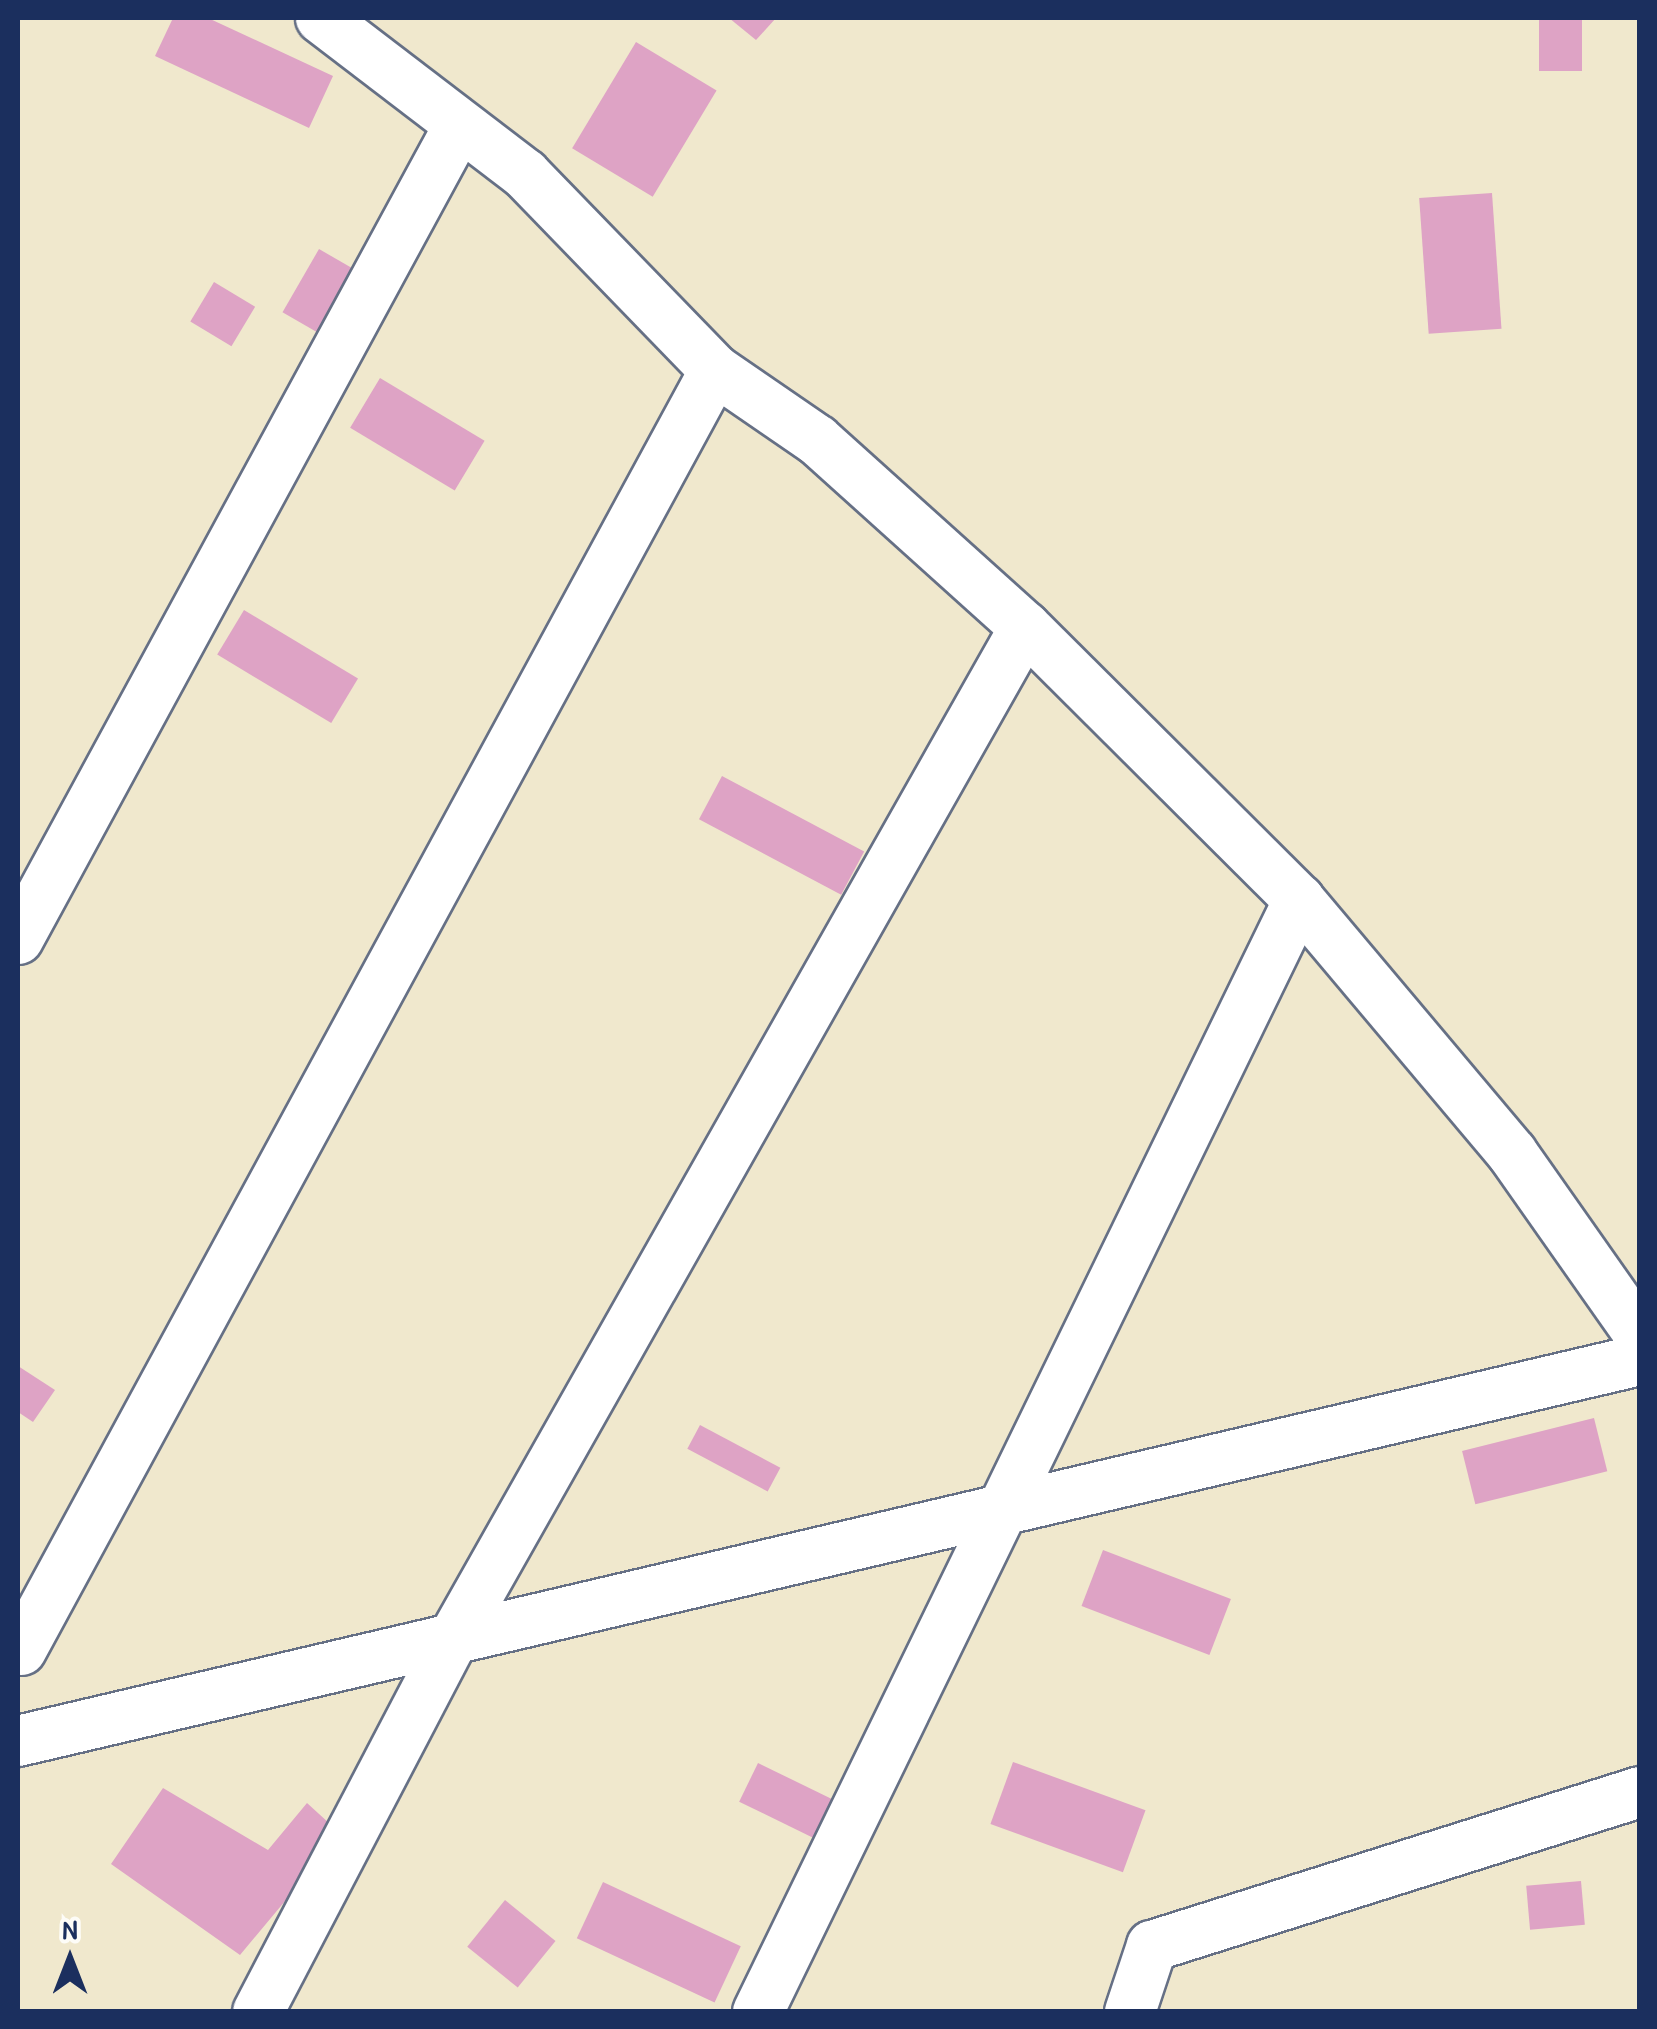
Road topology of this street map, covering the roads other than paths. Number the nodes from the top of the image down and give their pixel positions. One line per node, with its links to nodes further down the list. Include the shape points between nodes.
1 (321, 18): 2 (street)
2 (458, 128): 3 (street, via 525,174); 6 (street)
3 (715, 370): 4 (street, via 817,440); 11 (street)
4 (1025, 628): 5 (street); 10 (street)
5 (1299, 900): 7 (street, via 1512,1153); 9 (street)
6 (19, 932)
7 (1640, 1334)
8 (1640, 1360): 9 (street)
9 (1006, 1509): 10 (street); 15 (street)
10 (453, 1639): 12 (street); 14 (street)
11 (21, 1650)
12 (18, 1741)
13 (1640, 1792): 16 (street, via 1152,1946)
14 (258, 2012)
15 (758, 2012)
16 (1130, 2012)

